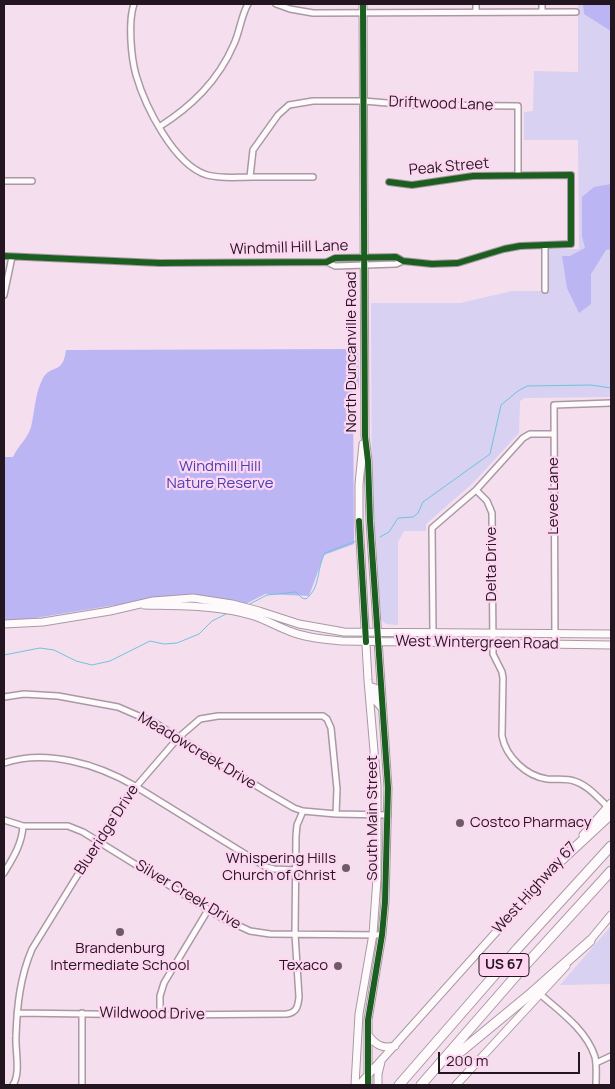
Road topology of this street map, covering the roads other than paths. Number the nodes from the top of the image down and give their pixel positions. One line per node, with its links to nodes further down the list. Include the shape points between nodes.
1 (134, 4): 14 (street, via 130,26 136,75)
2 (248, 4): 14 (street, via 235,43 210,85 178,115)
3 (276, 4): 9 (street, via 313,13)
4 (363, 4): 9 (street, North Duncanville Road)
5 (410, 4): 10 (street)
6 (476, 4): 11 (street)
7 (542, 4): 8 (street)
8 (542, 11): 11 (street); 12 (street)
9 (363, 12): 10 (street); 13 (street, North Duncanville Road)
10 (410, 12): 11 (street)
11 (476, 12)
12 (576, 12)
13 (364, 101): 15 (street, Driftwood Lane, via 410,105 518,106); 16 (street, Driftwood Lane, via 307,101 289,105 253,150); 25 (street, North Duncanville Road)
14 (159, 127): 16 (street, via 182,159 205,174 221,178)
15 (518, 175): 20 (street, Peak Street, via 473,176 412,185); 21 (street, Peak Street, via 571,175)
16 (250, 177): 17 (street)
17 (313, 177)
18 (32, 180): 19 (street)
19 (4, 181)
20 (389, 182)
21 (571, 244): 22 (street, Windmill Hill Lane)
22 (545, 245): 25 (street, Windmill Hill Lane, via 504,249 458,263 432,264 403,261 396,257); 26 (street)
23 (4, 256): 24 (street, Windmill Hill Lane)
24 (12, 257): 25 (street, Windmill Hill Lane, via 159,263 326,262 335,258); 27 (street)
25 (365, 262): 30 (street, North Duncanville Road)
26 (545, 290)
27 (4, 295)
28 (611, 403): 29 (street, Levee Lane, via 555,404)
29 (554, 434): 31 (street, via 530,434 523,438); 41 (street, Levee Lane)
30 (365, 436): 32 (street, North Duncanville Road, via 360,461); 33 (street, North Duncanville Road)
31 (476, 490): 39 (street, via 432,528); 40 (street, Delta Drive, via 487,501 492,513)
32 (359, 521): 33 (street); 37 (street, South Main Street)
33 (370, 521): 38 (street, South Main Street)
34 (139, 605): 35 (street, West Wintergreen Road, via 206,607); 35 (street, West Wintergreen Road, via 193,598 227,603); 36 (street, West Wintergreen Road, via 43,622)
35 (258, 614): 37 (street, West Wintergreen Road, via 322,629); 43 (street, West Wintergreen Road, via 290,632)
36 (4, 624)
37 (366, 632): 38 (street, West Wintergreen Road); 43 (street, South Main Street)
38 (378, 632): 39 (street, West Wintergreen Road); 44 (street, South Main Street)
39 (433, 632): 40 (street, West Wintergreen Road)
40 (492, 633): 41 (street, West Wintergreen Road); 45 (street, Delta Drive)
41 (554, 634): 42 (street, West Wintergreen Road); 46 (street, Levee Lane)
42 (611, 634)
43 (366, 642): 44 (street, West Wintergreen Road); 48 (street, South Main Street)
44 (378, 642): 45 (street, West Wintergreen Road); 50 (street, South Main Street)
45 (493, 643): 46 (street, West Wintergreen Road); 56 (street, Delta Drive, via 493,654 503,678 502,739 516,762 539,777 582,784)
46 (554, 644): 47 (street, West Wintergreen Road)
47 (611, 645)
48 (369, 686): 50 (street, via 375,688 376,701); 52 (street, South Main Street)
49 (4, 697): 51 (street, Meadowcreek Drive, via 44,695 107,704 144,717)
50 (382, 708): 53 (street, South Main Street)
51 (178, 738): 55 (street, Blueridge Drive); 57 (street, Meadowcreek Drive, via 278,800); 58 (street, Blueridge Drive, via 192,724 208,717 323,716 331,728)
52 (373, 738): 53 (street); 59 (street, South Main Street)
53 (384, 738): 60 (street, South Main Street)
54 (4, 763): 55 (street, via 24,758 63,760 94,766)
55 (135, 786): 63 (street, Blueridge Drive); 66 (street, via 266,867)
56 (610, 808): 65 (highway)
57 (303, 811): 58 (street, Meadowcreek Drive); 66 (street, via 296,831)
58 (336, 814): 59 (street, Meadowcreek Drive)
59 (376, 815): 60 (street, Meadowcreek Drive); 69 (street, South Main Street)
60 (388, 815): 70 (street, South Main Street)
61 (4, 820): 62 (street, Silver Creek Drive)
62 (23, 826): 63 (street, Silver Creek Drive, via 68,826); 68 (street, via 19,846)
63 (100, 841): 71 (street, Silver Creek Drive); 78 (street, Blueridge Drive, via 32,949 23,973)
64 (611, 846): 95 (highway, US 67)
65 (555, 866): 84 (street, West Highway 67)
66 (296, 870): 73 (street)
67 (611, 871): 96 (highway, US 67)
68 (4, 873)
69 (377, 879): 70 (street); 74 (street, South Main Street)
70 (386, 879): 75 (street, South Main Street)
71 (208, 910): 73 (street, Silver Creek Drive, via 250,931); 82 (street, via 164,983)
72 (611, 916): 76 (street)
73 (295, 934): 74 (street, Silver Creek Drive); 82 (street, Wildwood Drive, via 299,981 298,1005 294,1012)
74 (373, 934): 75 (street, Silver Creek Drive); 80 (street, South Main Street)
75 (382, 935): 81 (street, South Main Street)
76 (590, 941): 77 (street); 96 (highway)
77 (541, 995): 87 (street, via 575,1026 591,1046); 97 (street)
78 (17, 1013): 79 (street, Wildwood Drive); 89 (street, Blueridge Drive)
79 (82, 1013): 82 (street, Wildwood Drive); 90 (street)
80 (359, 1014): 81 (street); 91 (street, South Main Street)
81 (369, 1014): 83 (street, South Main Street)
82 (160, 1015)
83 (368, 1035): 84 (street, via 379,1046); 88 (street, South Main Street)
84 (396, 1046): 86 (street, West Highway 67)
85 (611, 1056): 87 (street)
86 (382, 1060): 88 (street, West Highway 67); 94 (street)
87 (596, 1063): 98 (street)
88 (368, 1077): 92 (street, West Highway 67); 93 (street, South Main Street)
89 (13, 1085)
90 (82, 1085)
91 (355, 1085)
92 (359, 1085)
93 (368, 1085)
94 (378, 1085)
95 (399, 1085)
96 (422, 1085)
97 (456, 1085)
98 (596, 1085)

